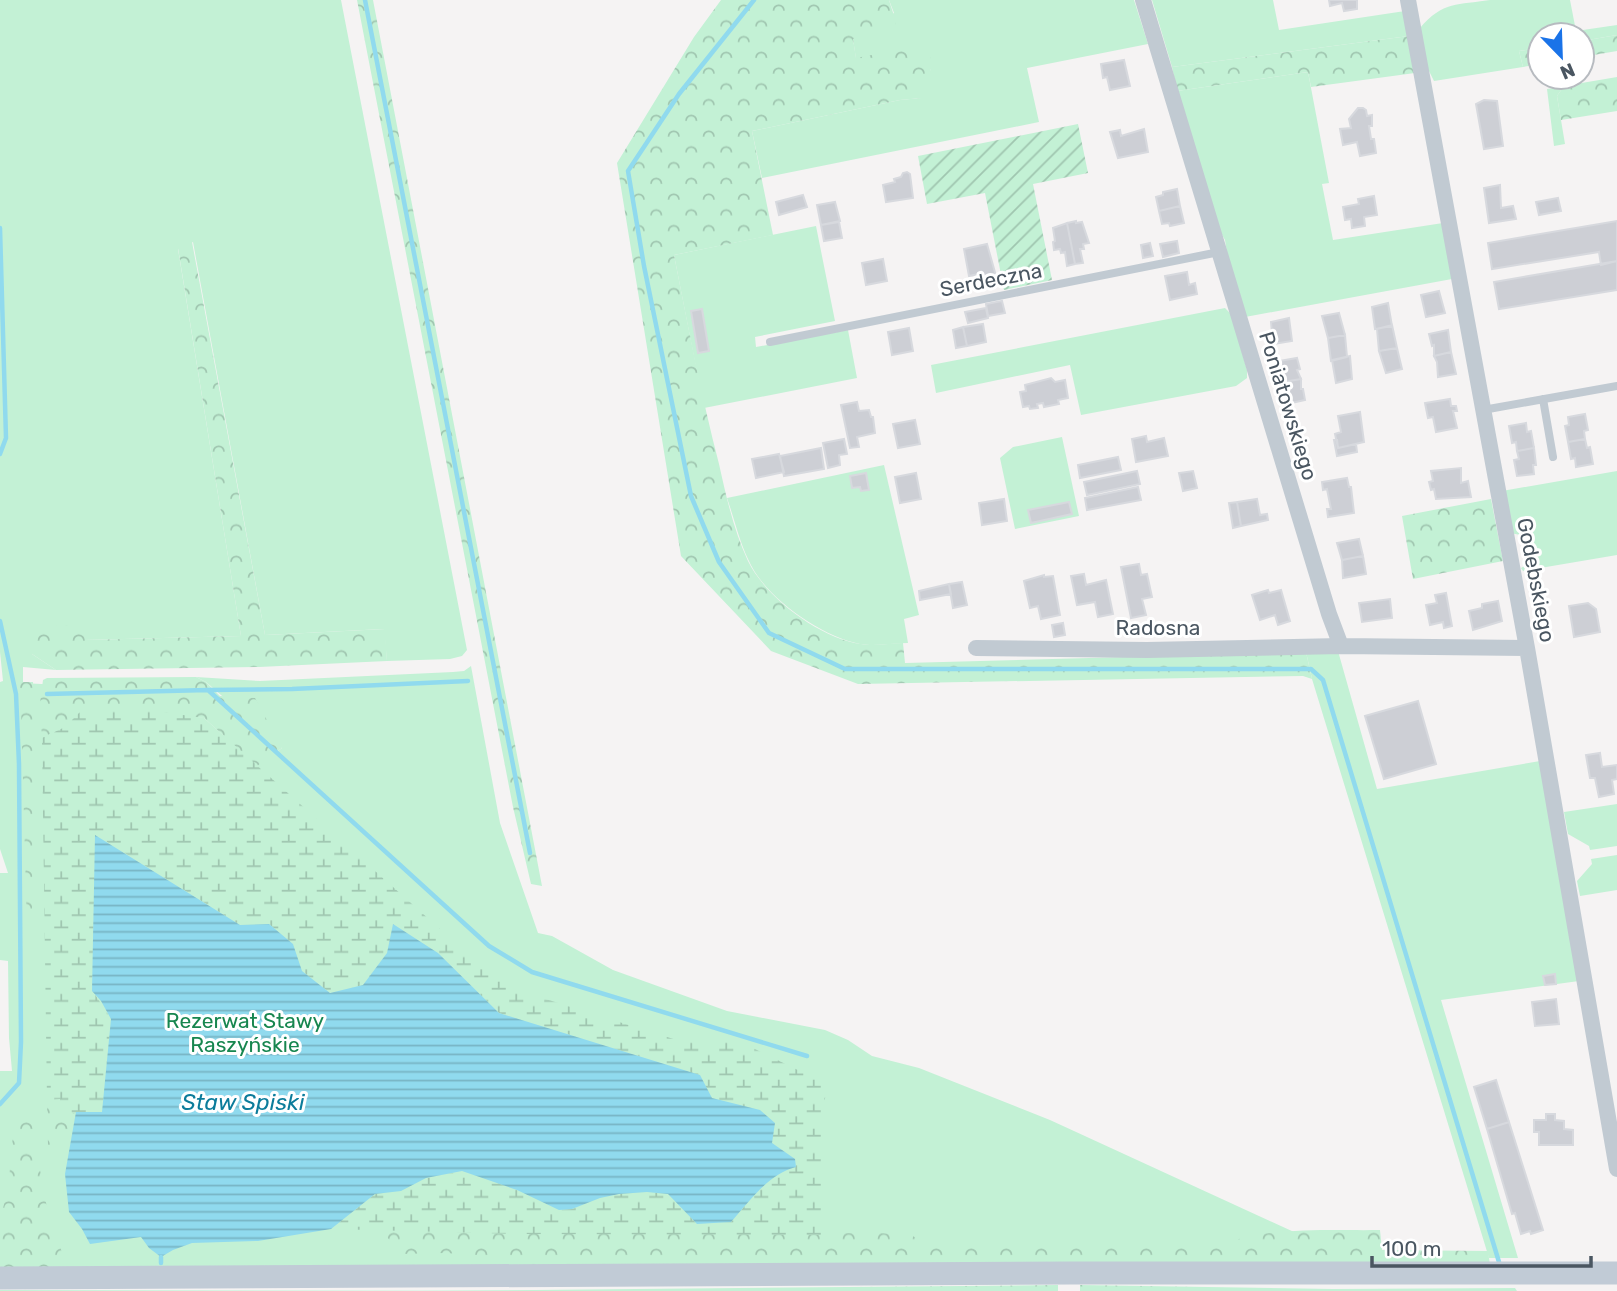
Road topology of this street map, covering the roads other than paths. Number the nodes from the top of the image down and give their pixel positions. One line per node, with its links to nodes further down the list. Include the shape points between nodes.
1 (1143, 0): 3 (street, Poniatowskiego)
2 (1408, 0): 7 (street, Godebskiego)
3 (1219, 252): 4 (lane, Serdeczna); 9 (street, Poniatowskiego)
4 (770, 342)
5 (1617, 386): 6 (lane)
6 (1543, 399): 7 (lane); 8 (lane)
7 (1483, 410): 11 (street, Godebskiego)
8 (1553, 457)
9 (1341, 646): 10 (street, Radosna); 11 (street)
10 (975, 648)
11 (1527, 649): 12 (street, Godebskiego)
12 (1617, 1169)
13 (1617, 1273): 14 (street)
14 (0, 1279)

